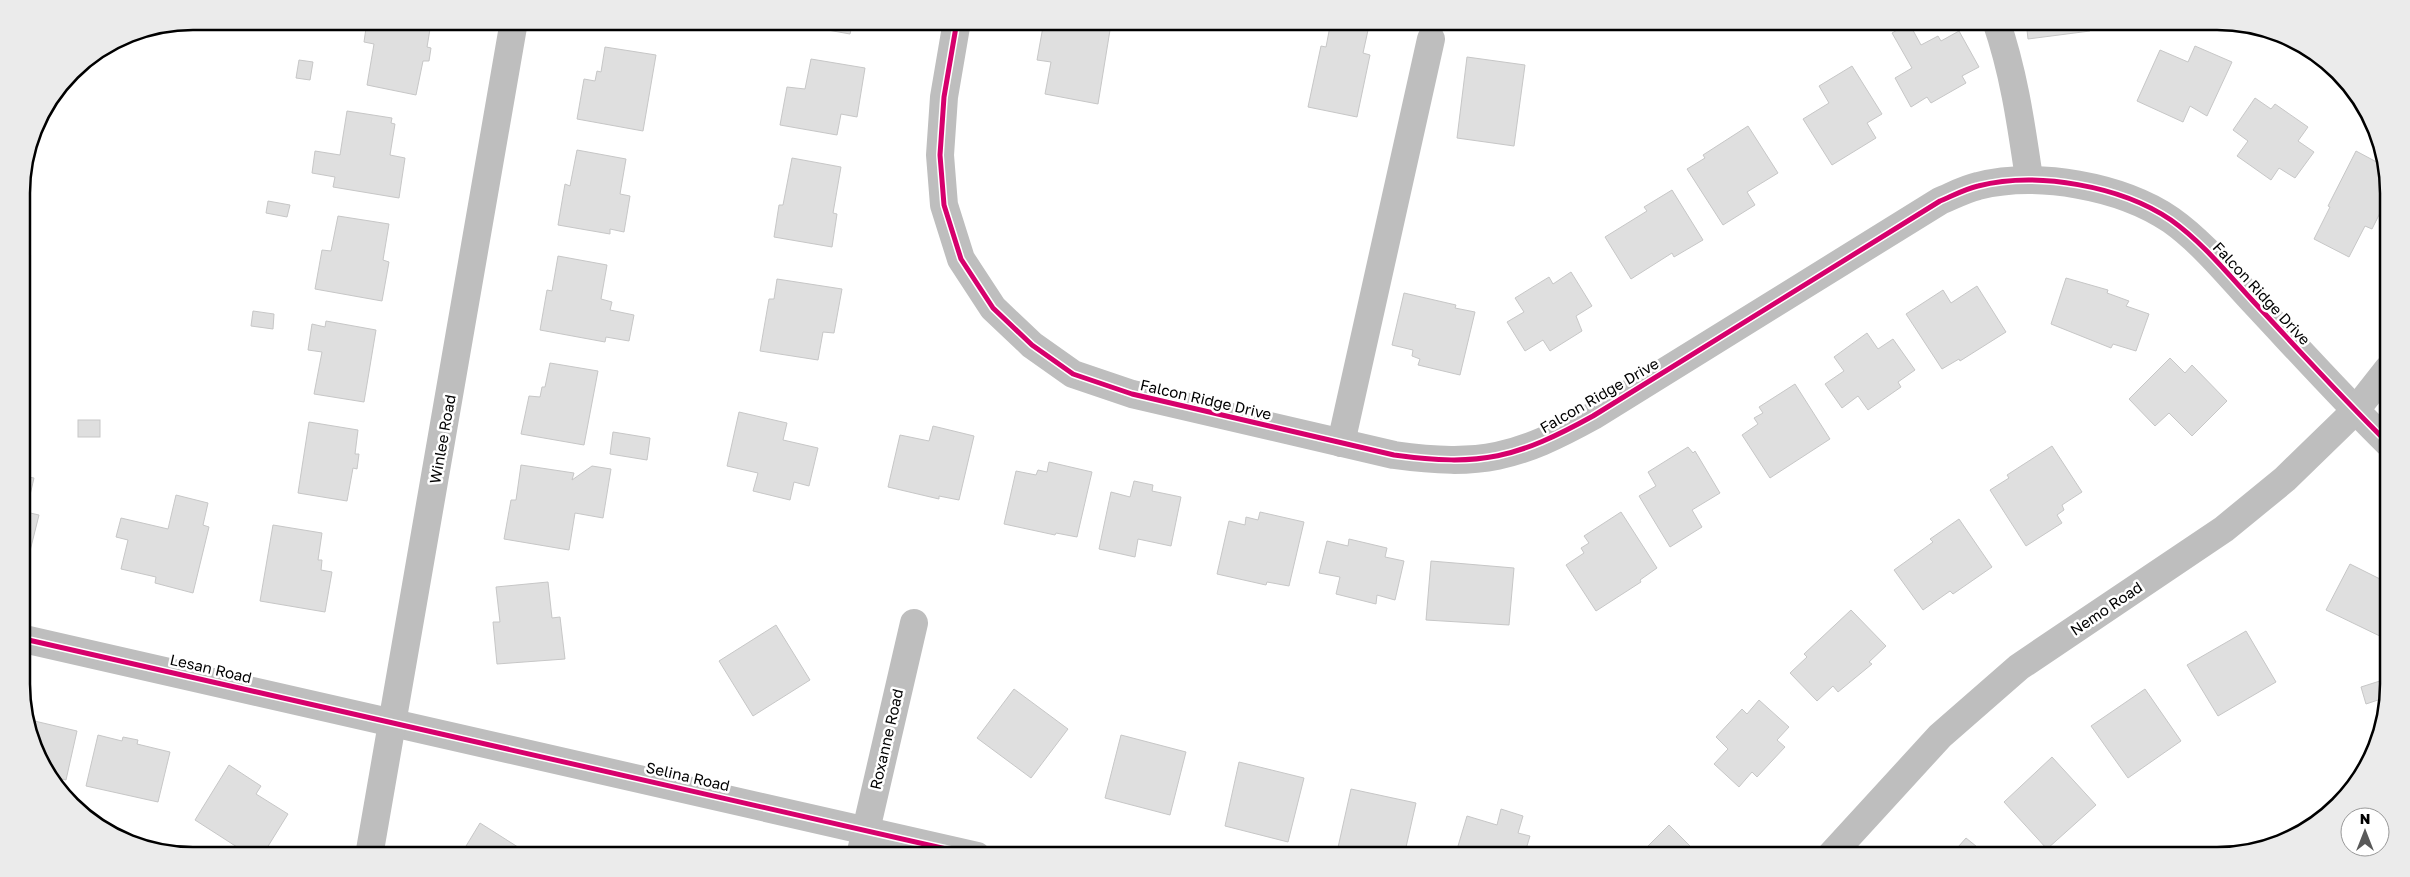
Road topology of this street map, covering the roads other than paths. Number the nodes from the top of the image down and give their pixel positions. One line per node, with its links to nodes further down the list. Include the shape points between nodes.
1 (512, 30): 12 (street, Winlee Road)
2 (955, 30): 9 (street, Falcon Ridge Drive, via 944,97 941,146 944,205 962,259 993,308 1032,345 1073,374 1132,394)
3 (1999, 30): 5 (street, via 2018,97)
4 (1431, 39): 9 (street)
5 (2029, 178): 7 (street, Falcon Ridge Drive, via 2105,192 2138,202 2171,220 2207,252); 9 (street, Falcon Ridge Drive, via 1978,186 1940,201 1549,440 1509,454 1477,460 1436,461)
6 (2380, 379): 7 (street, Nemo Road)
7 (2355, 411): 8 (street, Falcon Ridge Drive); 17 (street, Nemo Road, via 2285,479 2224,529 2019,667 1940,736)
8 (2380, 435)
9 (1341, 444)
10 (914, 623): 13 (street, Roxanne Road)
11 (30, 639): 12 (street, Lesan Road)
12 (393, 723): 13 (street, Selina Road); 14 (street, Winlee Road)
13 (865, 829): 15 (street, Roxanne Road); 16 (street, Selina Road)
14 (371, 847)
15 (862, 847)
16 (940, 847)
17 (1839, 847)

